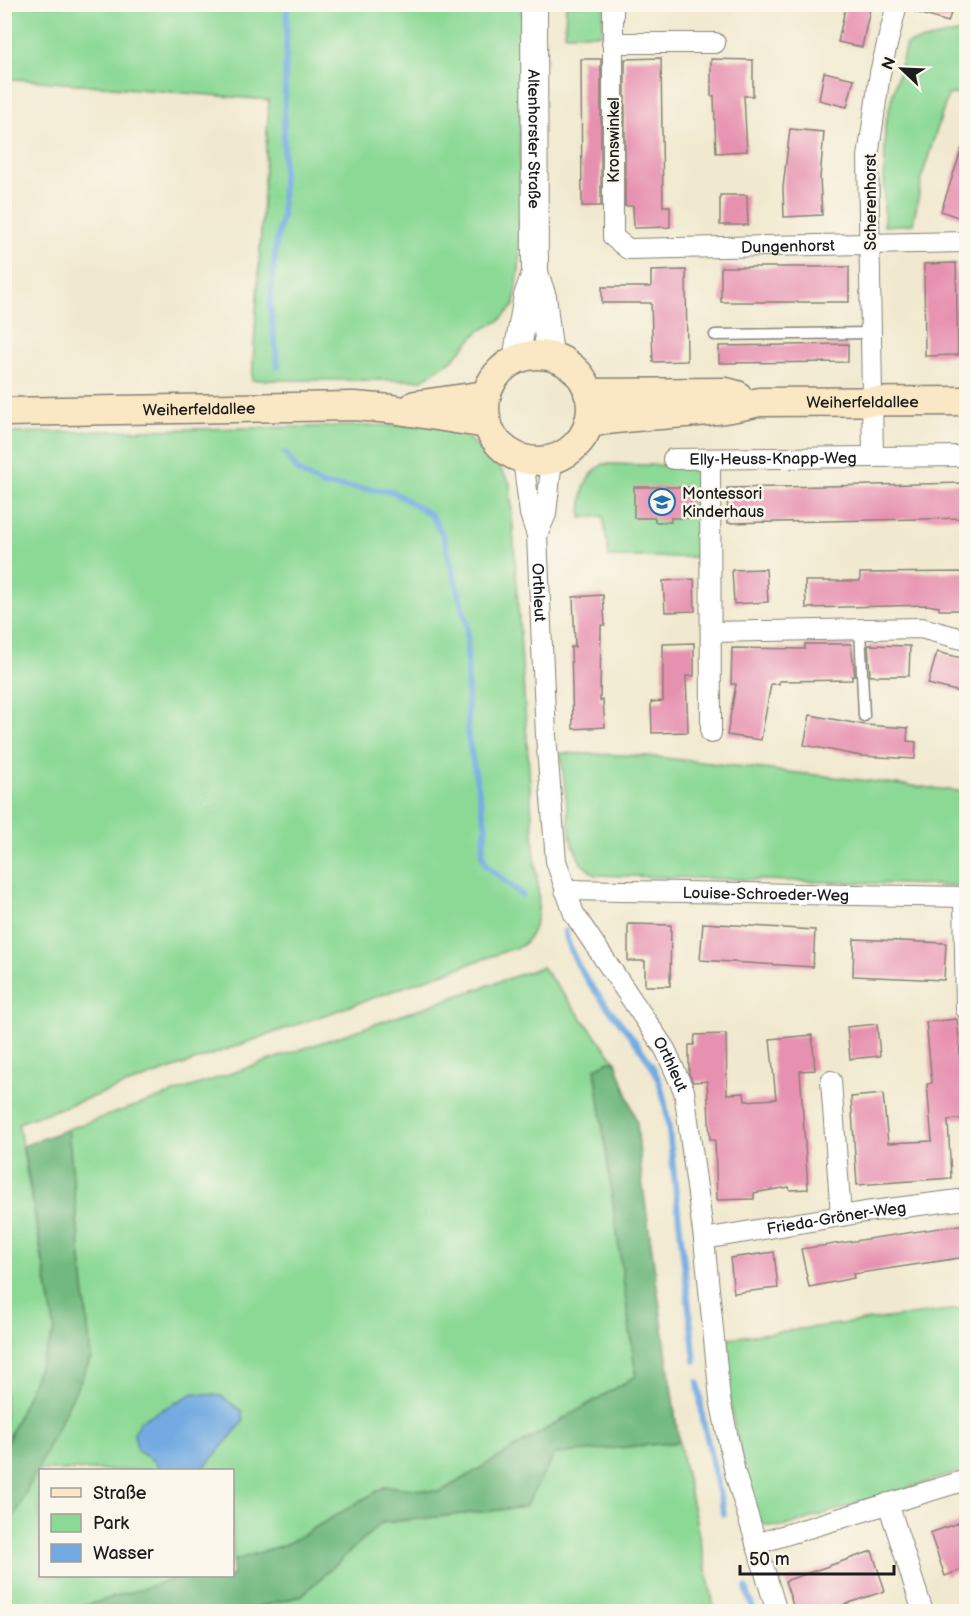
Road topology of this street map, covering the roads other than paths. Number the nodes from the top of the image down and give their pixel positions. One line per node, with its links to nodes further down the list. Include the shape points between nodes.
1 (534, 4): 9 (street, Altenhorster Straße)
2 (613, 4): 4 (street, Kronswinkel)
3 (897, 4): 8 (street, Scherenhorst, via 872,116 868,157)
4 (612, 43): 5 (street); 6 (street, Kronswinkel)
5 (715, 43)
6 (614, 237): 8 (street, Dungenhorst, via 628,249)
7 (966, 242): 8 (street, Dungenhorst)
8 (870, 244): 10 (street, Scherenhorst)
9 (535, 273): 12 (street, Altenhorster Straße, via 543,297); 13 (street, Altenhorster Straße)
10 (871, 333): 11 (lane); 18 (street, Scherenhorst)
11 (715, 334)
12 (550, 356): 13 (main road); 14 (main road, via 574,370)
13 (516, 360): 15 (main road, via 502,368)
14 (588, 393): 17 (main road, Weiherfeldallee, via 726,392); 22 (main road)
15 (486, 395): 19 (main road, Weiherfeldallee); 21 (main road)
16 (966, 401): 18 (main road, Weiherfeldallee)
17 (759, 402): 18 (main road, Weiherfeldallee); 22 (main road, Weiherfeldallee, via 726,411 617,417)
18 (872, 402): 23 (street, Elly-Heuss-Knapp-Weg)
19 (392, 409): 20 (main road, Weiherfeldallee, via 354,406); 21 (main road, Weiherfeldallee)
20 (4, 412)
21 (487, 423): 25 (main road, via 494,439 507,452)
22 (588, 423): 26 (main road, via 568,451)
23 (873, 456): 24 (street, Elly-Heuss-Knapp-Weg); 28 (street, Elly-Heuss-Knapp-Weg)
24 (966, 456)
25 (523, 459): 26 (main road); 29 (street, Orthleut, via 530,514)
26 (552, 459): 29 (street, Orthleut, via 546,514)
27 (673, 459): 28 (street, Elly-Heuss-Knapp-Weg)
28 (710, 459): 31 (street)
29 (537, 535): 35 (street, Orthleut, via 550,802 556,861)
30 (860, 629): 31 (street); 32 (street, via 921,628); 33 (lane)
31 (711, 632): 34 (street)
32 (966, 640)
33 (864, 716)
34 (711, 733)
35 (565, 890): 36 (street, Louise-Schroeder-Weg); 41 (street, Orthleut, via 574,914 664,1049 684,1091)
36 (965, 897): 37 (street)
37 (966, 1010)
38 (831, 1081): 40 (street)
39 (966, 1199): 40 (street, Frieda-Gröner-Weg)
40 (841, 1216): 41 (street, Frieda-Gröner-Weg)
41 (704, 1239): 44 (street, Orthleut, via 720,1399 735,1473)
42 (966, 1480): 43 (street)
43 (888, 1503): 44 (street); 46 (street)
44 (756, 1544): 45 (street, Orthleut)
45 (777, 1611)
46 (923, 1611)

